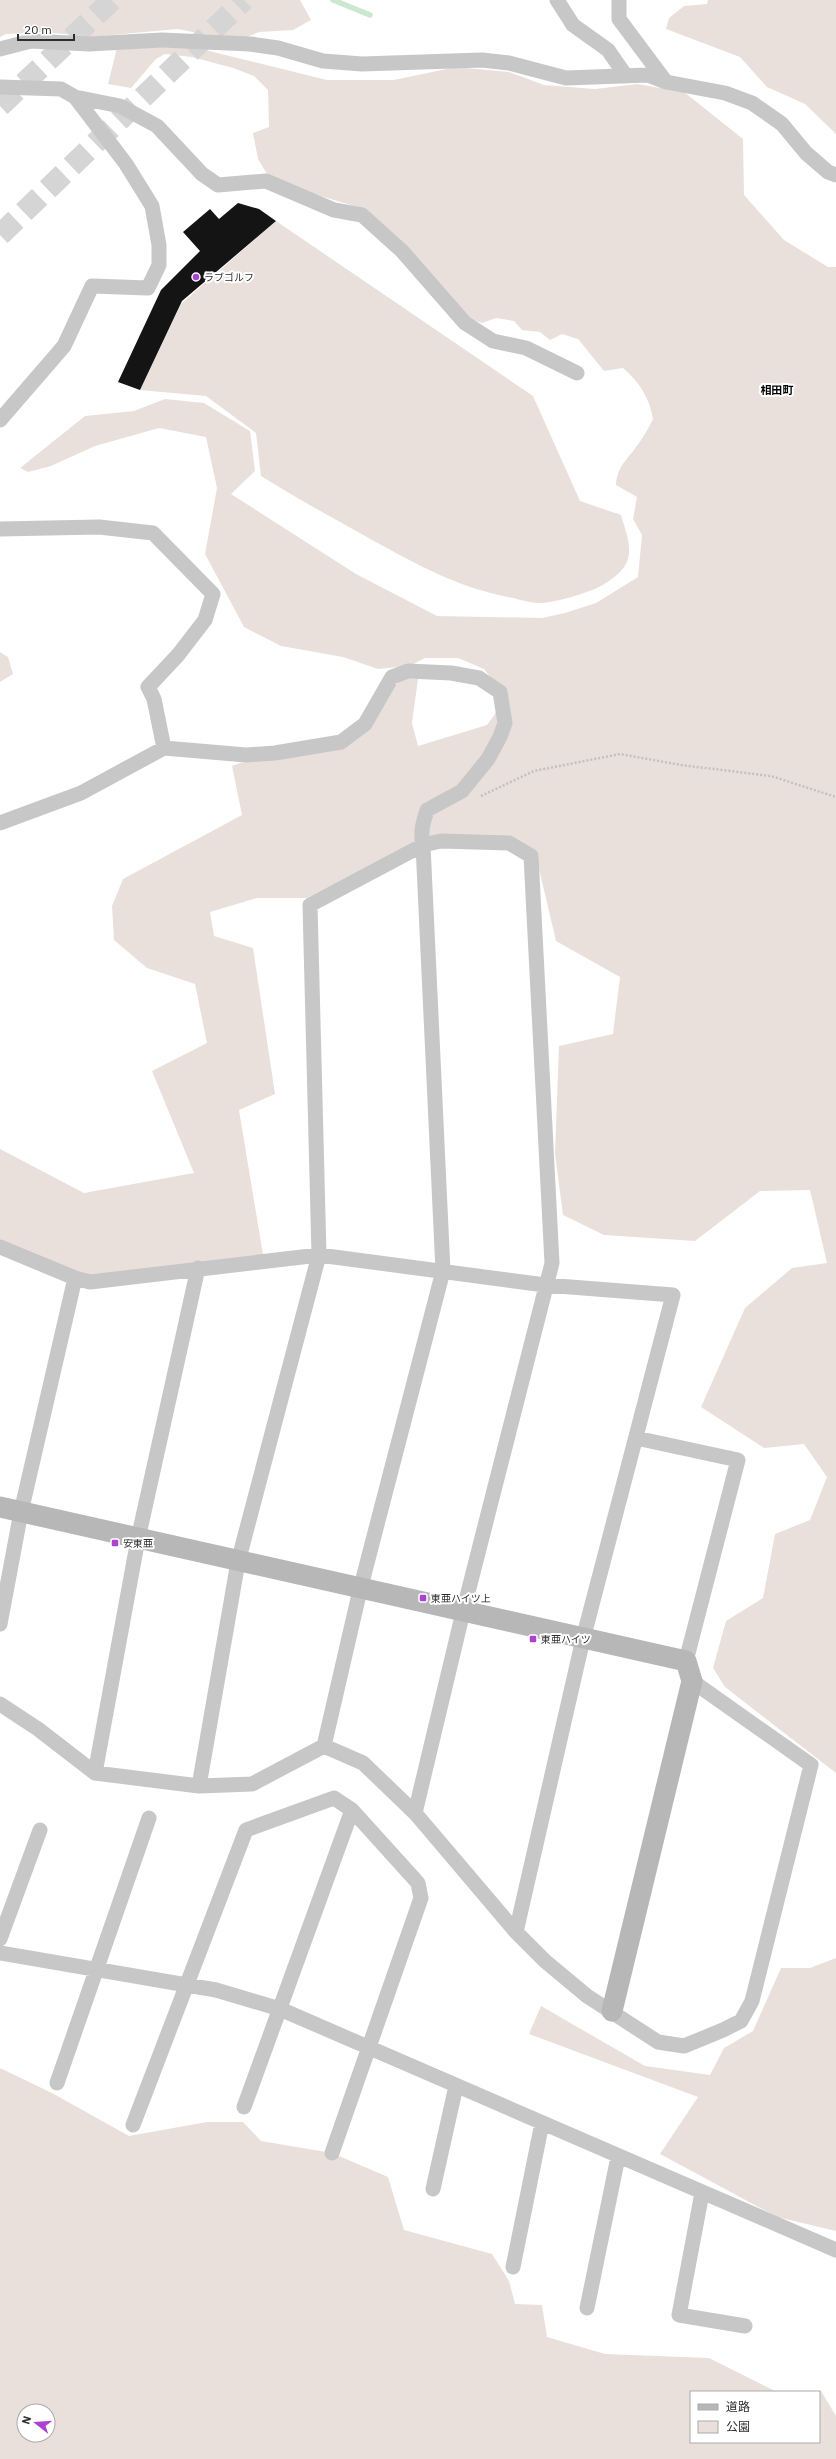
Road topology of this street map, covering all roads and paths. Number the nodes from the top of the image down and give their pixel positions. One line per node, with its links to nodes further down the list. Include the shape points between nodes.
1 (557, 0): 4 (street, via 573,25 608,50)
2 (619, 0): 5 (street, via 619,19)
3 (0, 50): 4 (street, via 31,41 88,44 162,40 257,45 278,48 323,61 362,64 482,60 509,63 566,78)
4 (626, 76): 5 (street, via 648,75)
5 (666, 82): 8 (street, via 725,93 752,103 782,124 806,153 828,172)
6 (0, 88): 7 (street, via 61,89)
7 (75, 97): 9 (street, via 120,106 157,126 202,174 218,185 266,181 334,210 362,215 402,251 465,323 493,341 526,348); 10 (street, via 126,164 152,206 160,265 148,288 92,286 64,346)
8 (836, 175)
9 (577, 373)
10 (0, 419)
11 (0, 529): 12 (street, via 99,527 153,533 213,594 206,620 148,687 154,700)
12 (164, 748): 15 (street, via 80,793); 16 (street, via 246,755 341,742 365,724 392,677 408,671 451,673 479,678 500,692 504,723 500,738 488,759 462,791 428,810 421,834)
13 (478, 797): 14 (path, via 534,771 620,754 771,776)
14 (836, 797)
15 (0, 823)
16 (423, 845): 18 (street, via 310,905); 20 (street); 22 (street, via 441,841 509,843 531,856 552,1263)
17 (0, 1247): 21 (street)
18 (319, 1255): 19 (street); 20 (street); 27 (street)
19 (198, 1268): 21 (street, via 90,1282); 26 (street)
20 (443, 1271): 22 (street); 28 (street)
21 (75, 1278): 25 (street)
22 (545, 1285): 23 (street, via 673,1295); 29 (street)
23 (636, 1438): 31 (street); 32 (street, via 738,1460)
24 (0, 1507): 25 (street)
25 (21, 1512): 26 (street); 30 (street)
26 (138, 1539): 27 (street); 36 (street)
27 (238, 1562): 28 (street); 37 (street)
28 (360, 1590): 29 (street); 35 (street)
29 (462, 1612): 31 (street); 39 (street)
30 (0, 1624)
31 (583, 1639): 32 (street); 42 (street)
32 (686, 1661): 33 (street)
33 (692, 1682): 48 (street); 48 (street, via 811,1765 752,2002 741,2021 684,2046 658,2042)
34 (0, 1704): 36 (street, via 38,1729)
35 (324, 1746): 37 (street, via 252,1784); 39 (street, via 363,1763)
36 (95, 1773): 37 (street)
37 (199, 1786)
38 (352, 1810): 46 (street, via 334,1798 246,1830); 47 (street); 49 (street, via 418,1883 422,1898)
39 (415, 1813): 42 (street)
40 (149, 1818): 45 (street)
41 (40, 1830): 43 (street)
42 (516, 1932): 48 (street, via 545,1961 587,1996)
43 (0, 1939)
44 (0, 1953): 45 (street)
45 (95, 1970): 46 (street); 50 (street)
46 (188, 1986): 47 (street, via 216,1990); 54 (street)
47 (280, 2009): 49 (street); 52 (street)
48 (612, 2011)
49 (368, 2048): 51 (street); 55 (street)
50 (57, 2083)
51 (456, 2086): 53 (street); 57 (street)
52 (244, 2108)
53 (542, 2123): 56 (street); 60 (street)
54 (133, 2125)
55 (332, 2154)
56 (618, 2156): 58 (street); 61 (street)
57 (433, 2189)
58 (702, 2193): 59 (street); 62 (street, via 680,2315)
59 (836, 2250)
60 (513, 2267)
61 (587, 2308)
62 (745, 2326)

